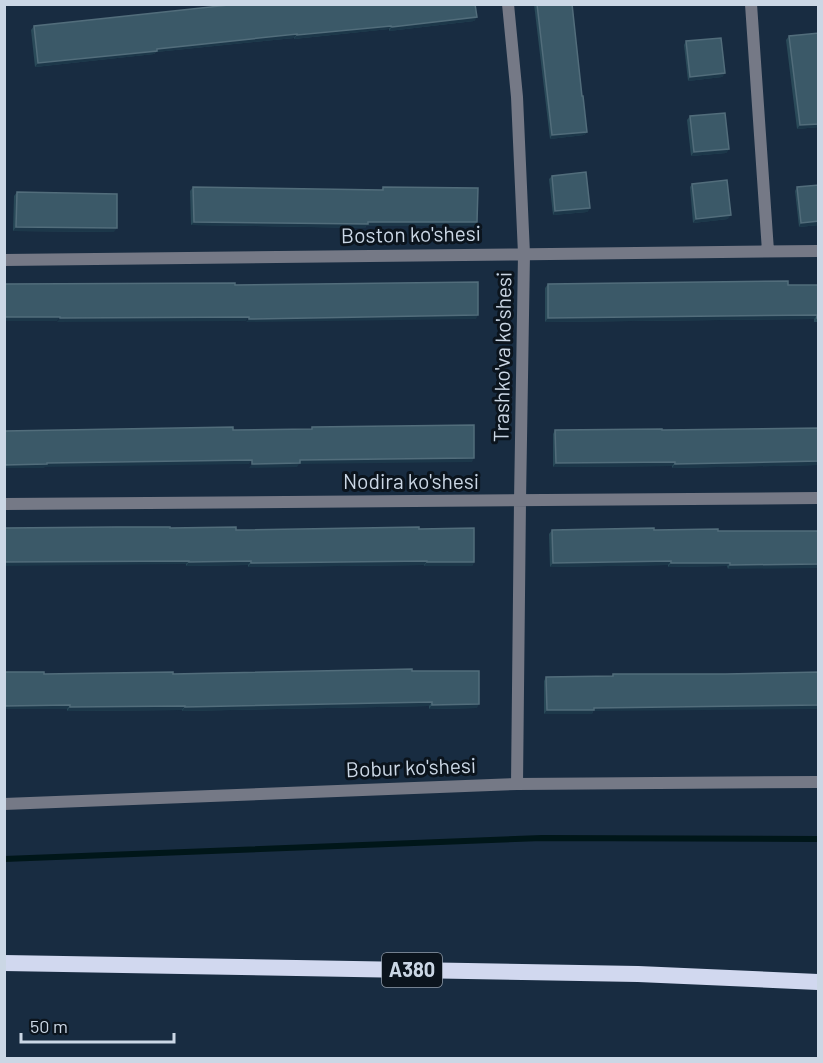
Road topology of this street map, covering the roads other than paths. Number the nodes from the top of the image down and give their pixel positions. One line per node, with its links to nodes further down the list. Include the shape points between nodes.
1 (508, 4): 5 (street, Trashko'va ko'shesi, via 517,97)
2 (751, 4): 3 (street)
3 (768, 251): 4 (street, Boston ko'shesi); 5 (street, Boston ko'shesi)
4 (819, 252)
5 (524, 254): 6 (street, Boston ko'shesi); 8 (street, Trashko'va ko'shesi)
6 (4, 260)
7 (819, 498): 8 (street, Nodira ko'shesi)
8 (520, 501): 9 (street, Nodira ko'shesi); 11 (street, Trashko'va ko'shesi)
9 (4, 504)
10 (819, 782): 11 (street, Bobur ko'shesi)
11 (517, 784): 12 (street, Bobur ko'shesi)
12 (4, 804)
13 (4, 963): 14 (highway, A380, via 626,973)
14 (819, 982)

